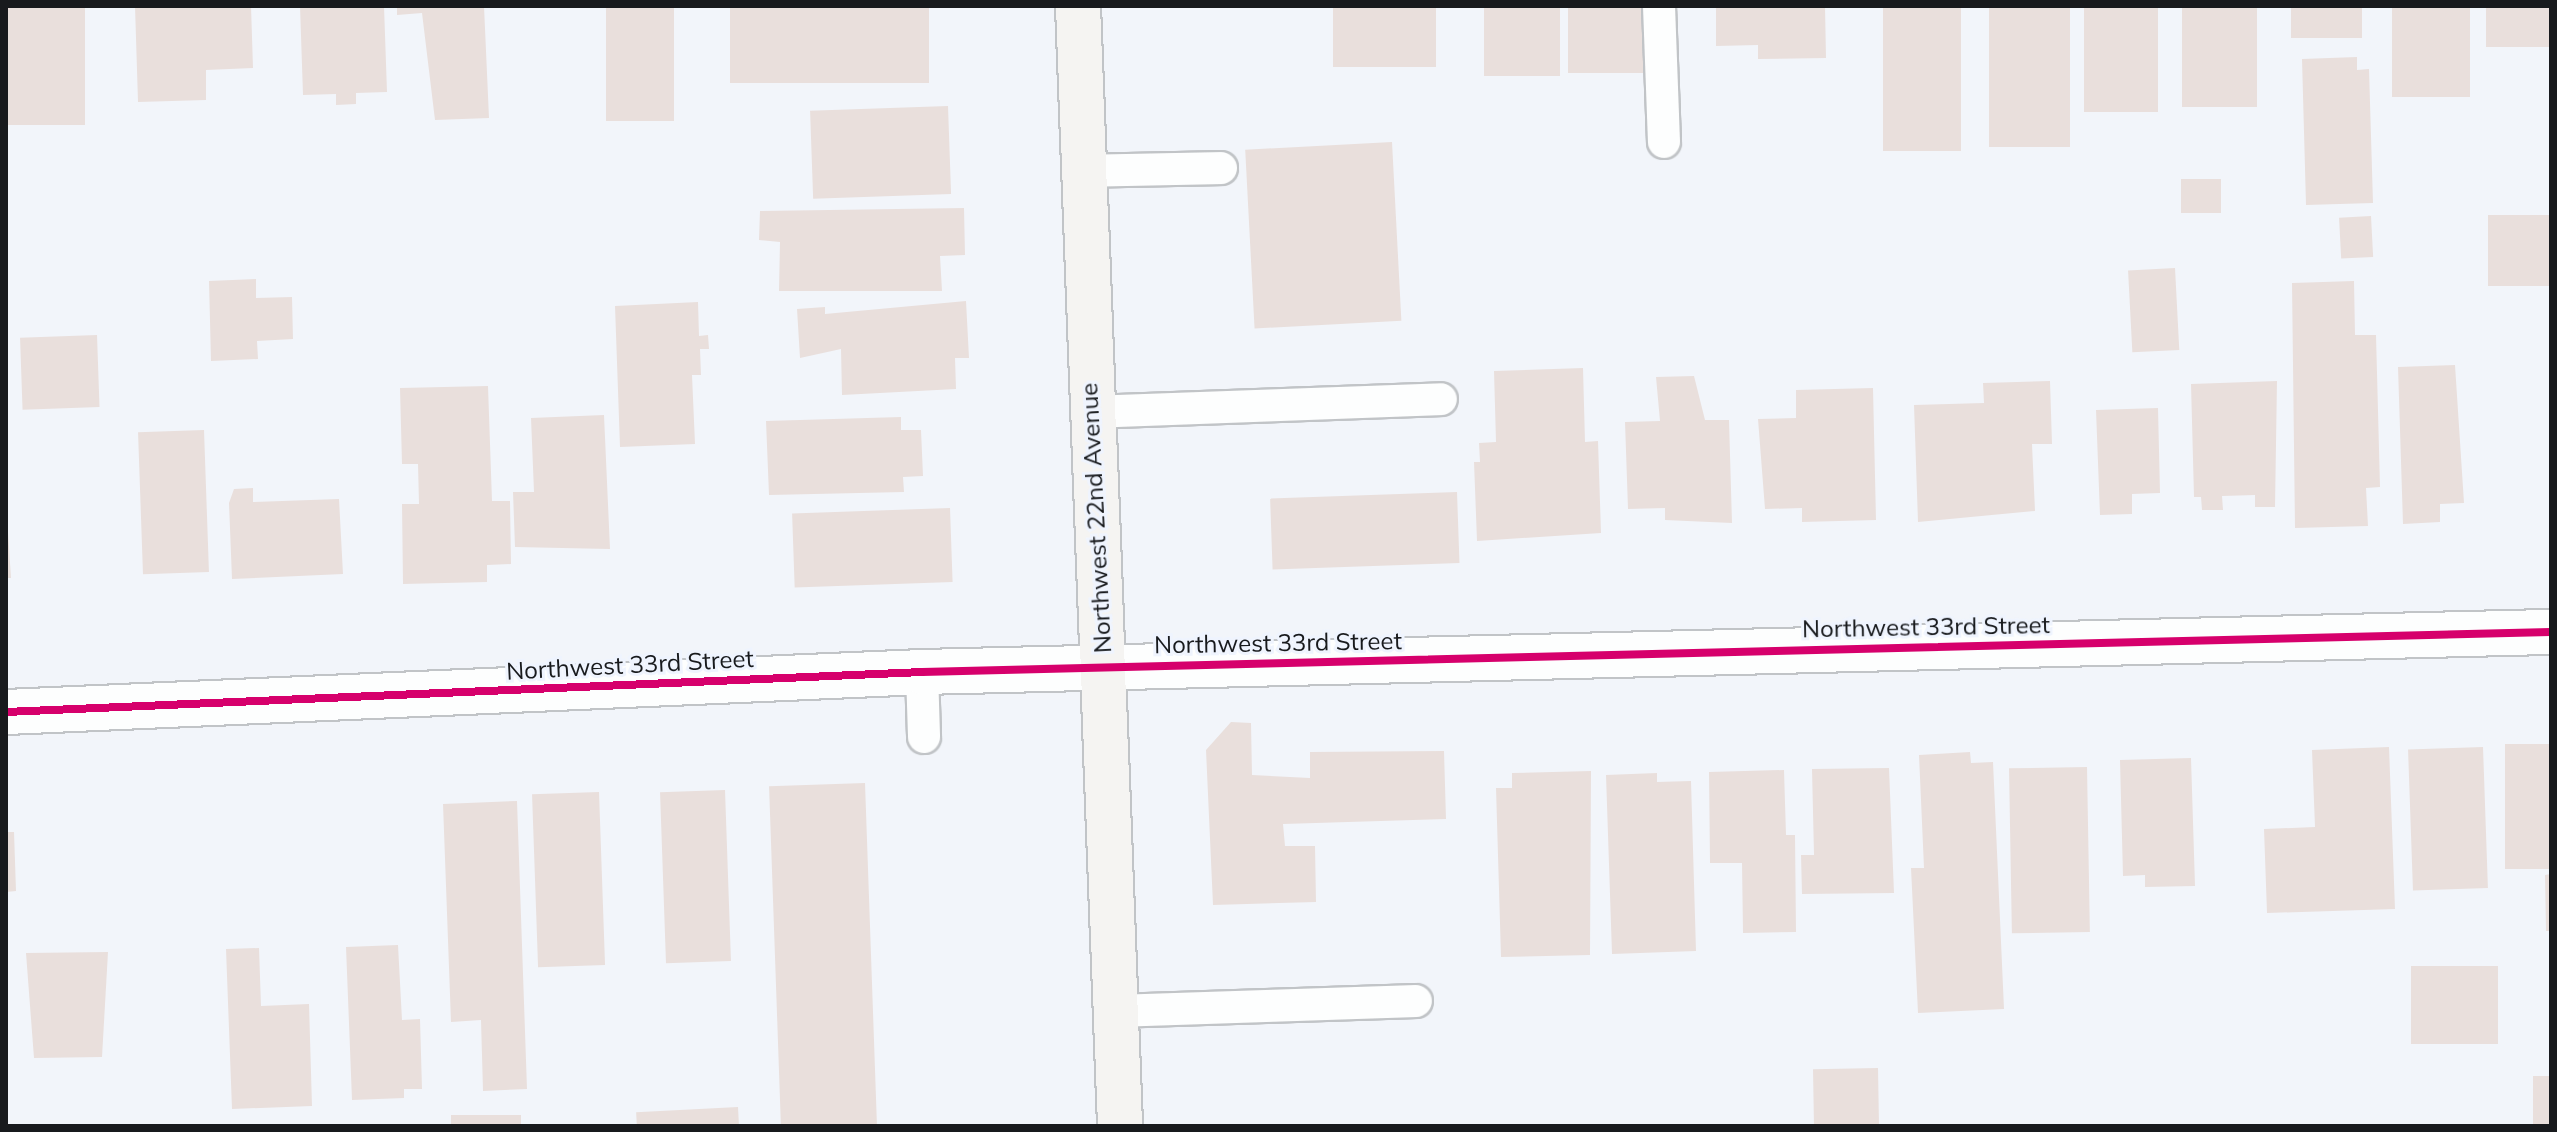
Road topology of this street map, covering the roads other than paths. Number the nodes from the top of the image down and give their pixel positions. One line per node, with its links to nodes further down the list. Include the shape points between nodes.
1 (1078, 6): 5 (main road, Northwest 22nd Avenue)
2 (1659, 6): 3 (lane)
3 (1664, 142)
4 (1221, 168): 5 (lane)
5 (1081, 171): 7 (main road, Northwest 22nd Avenue)
6 (1441, 399): 7 (lane)
7 (1092, 412): 9 (main road, Northwest 22nd Avenue)
8 (2551, 632): 9 (street, Northwest 33rd Street)
9 (1103, 667): 10 (street, Northwest 33rd Street); 14 (main road, Northwest 22nd Avenue)
10 (922, 672): 11 (street, Northwest 33rd Street); 12 (lane)
11 (6, 712)
12 (924, 737)
13 (1416, 1001): 14 (lane)
14 (1116, 1011): 15 (main road, Northwest 22nd Avenue)
15 (1120, 1126)

